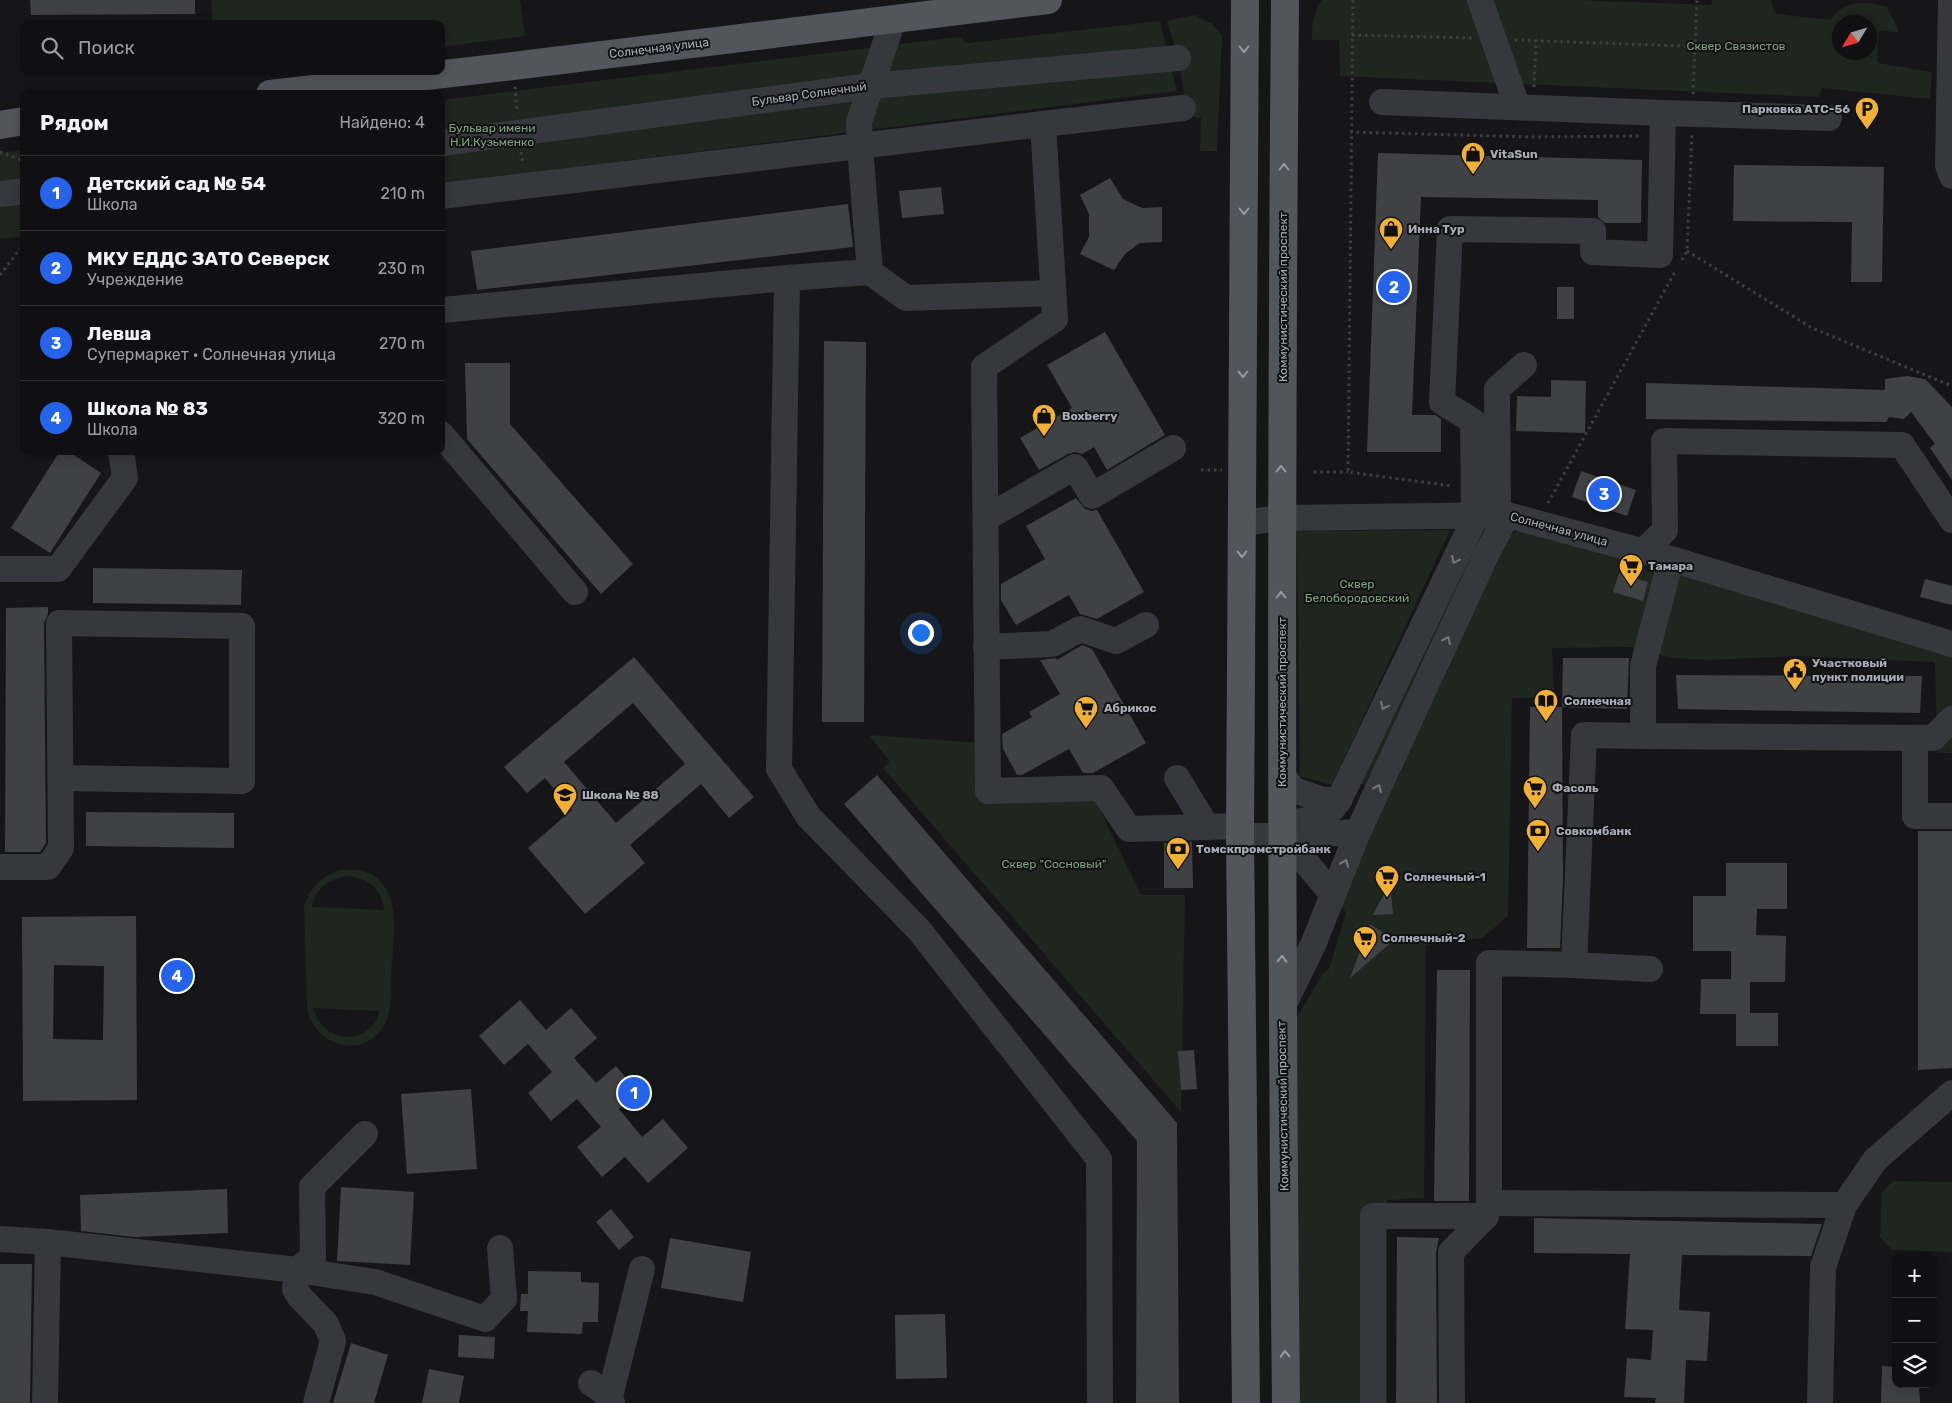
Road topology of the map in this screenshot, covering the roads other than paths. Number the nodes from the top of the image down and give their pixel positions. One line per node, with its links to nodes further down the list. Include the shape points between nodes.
1 (1048, 0): 6 (main road, Солнечная улица)
2 (1245, 0): 38 (main road, one-way to 38)
3 (1285, 0): 36 (main road, Коммунистический проспект, one-way to 3)
4 (1480, 0): 13 (street)
5 (1951, 0): 22 (street, via 1948,165)
6 (893, 20): 8 (main road, Солнечная улица); 10 (street)
7 (1178, 58): 10 (street, Бульвар Солнечный)
8 (445, 73)
9 (430, 75): 11 (main road, Солнечная улица)
10 (871, 86): 20 (street, Бульвар Солнечный); 21 (street, via 859,122)
11 (304, 90)
12 (1382, 102): 13 (street)
13 (1518, 106): 18 (street)
14 (1184, 108): 17 (street)
15 (1829, 118): 18 (street)
16 (20, 122): 19 (main road)
17 (1043, 124): 21 (street); 28 (street)
18 (1663, 124): 34 (street, via 1660,255 1593,252 1593,231 1450,229 1442,402 1473,421)
19 (0, 125)
20 (445, 142)
21 (860, 146): 25 (street); 26 (street)
22 (1952, 176)
23 (20, 192): 24 (street)
24 (0, 194)
25 (445, 196)
26 (870, 272): 27 (street); 28 (street, via 906,298)
27 (787, 278): 29 (street); 75 (street, via 779,769 808,816 919,930 1099,1159)
28 (1053, 293): 35 (street, via 1055,319 984,367)
29 (445, 311)
30 (1524, 365): 34 (street, via 1497,389)
31 (445, 439): 42 (street)
32 (1173, 448): 35 (street, via 1092,496 1075,467)
33 (122, 455): 41 (street, via 125,478 58,569)
34 (1489, 516): 36 (street, Солнечная улица); 39 (street, Солнечная улица); 52 (street, one-way to 52); 56 (street, one-way to 34, via 1482,564)
35 (986, 518): 45 (street)
36 (1281, 518): 38 (street, Солнечная улица); 49 (main road, Коммунистический проспект, one-way to 36)
37 (1952, 520): 39 (street, via 1902,445 1664,441 1665,530)
38 (1242, 523): 55 (main road, one-way to 55)
39 (1644, 552): 40 (street, Солнечная улица)
40 (1671, 559): 44 (street, Солнечная улица); 47 (street, via 1643,666)
41 (0, 569)
42 (575, 592)
43 (1146, 625): 45 (street, via 1116,641 1080,629 1052,644)
44 (1952, 644)
45 (986, 647): 54 (street, via 988,791 1101,788 1129,829)
46 (1952, 719): 48 (street, via 1933,738)
47 (1643, 736): 48 (street); 60 (street, via 1584,735)
48 (1915, 738): 53 (street, via 1915,816)
49 (1282, 776): 52 (street, via 1294,790 1323,800); 57 (main road, Коммунистический проспект)
50 (61, 778): 50 (street, via 60,623 242,626 242,781); 58 (street, via 61,848 48,867)
51 (1177, 778): 54 (street)
52 (1339, 800): 57 (street, via 1332,808 1297,822)
53 (1952, 816)
54 (1207, 827): 55 (street)
55 (1240, 831): 57 (street); 76 (main road)
56 (1358, 832): 57 (street); 59 (street, one-way to 56)
57 (1284, 836): 59 (street); 62 (main road, Коммунистический проспект, one-way to 57)
58 (0, 866)
59 (1333, 895): 62 (street, via 1313,946)
60 (1574, 965): 61 (street); 66 (street, via 1490,963)
61 (1650, 969)
62 (1282, 1008): 77 (main road, Коммунистический проспект, one-way to 62)
63 (1952, 1093): 65 (street, via 1875,1160)
64 (365, 1134): 71 (street, via 312,1187 313,1257)
65 (1844, 1205): 66 (street); 80 (street, via 1823,1267)
66 (1487, 1210): 78 (street, via 1373,1216); 79 (street, via 1451,1252)
67 (0, 1239): 68 (street)
68 (48, 1242): 71 (street); 73 (street)
69 (500, 1248): 71 (street, via 504,1298 485,1319 375,1282)
70 (642, 1269): 72 (street)
71 (297, 1270): 74 (street, via 295,1289 326,1324 332,1342)
72 (604, 1394)
73 (44, 1403)
74 (316, 1403)
75 (1100, 1403)
76 (1246, 1403)
77 (1286, 1403)
78 (1373, 1403)
79 (1452, 1403)
80 (1820, 1403)

